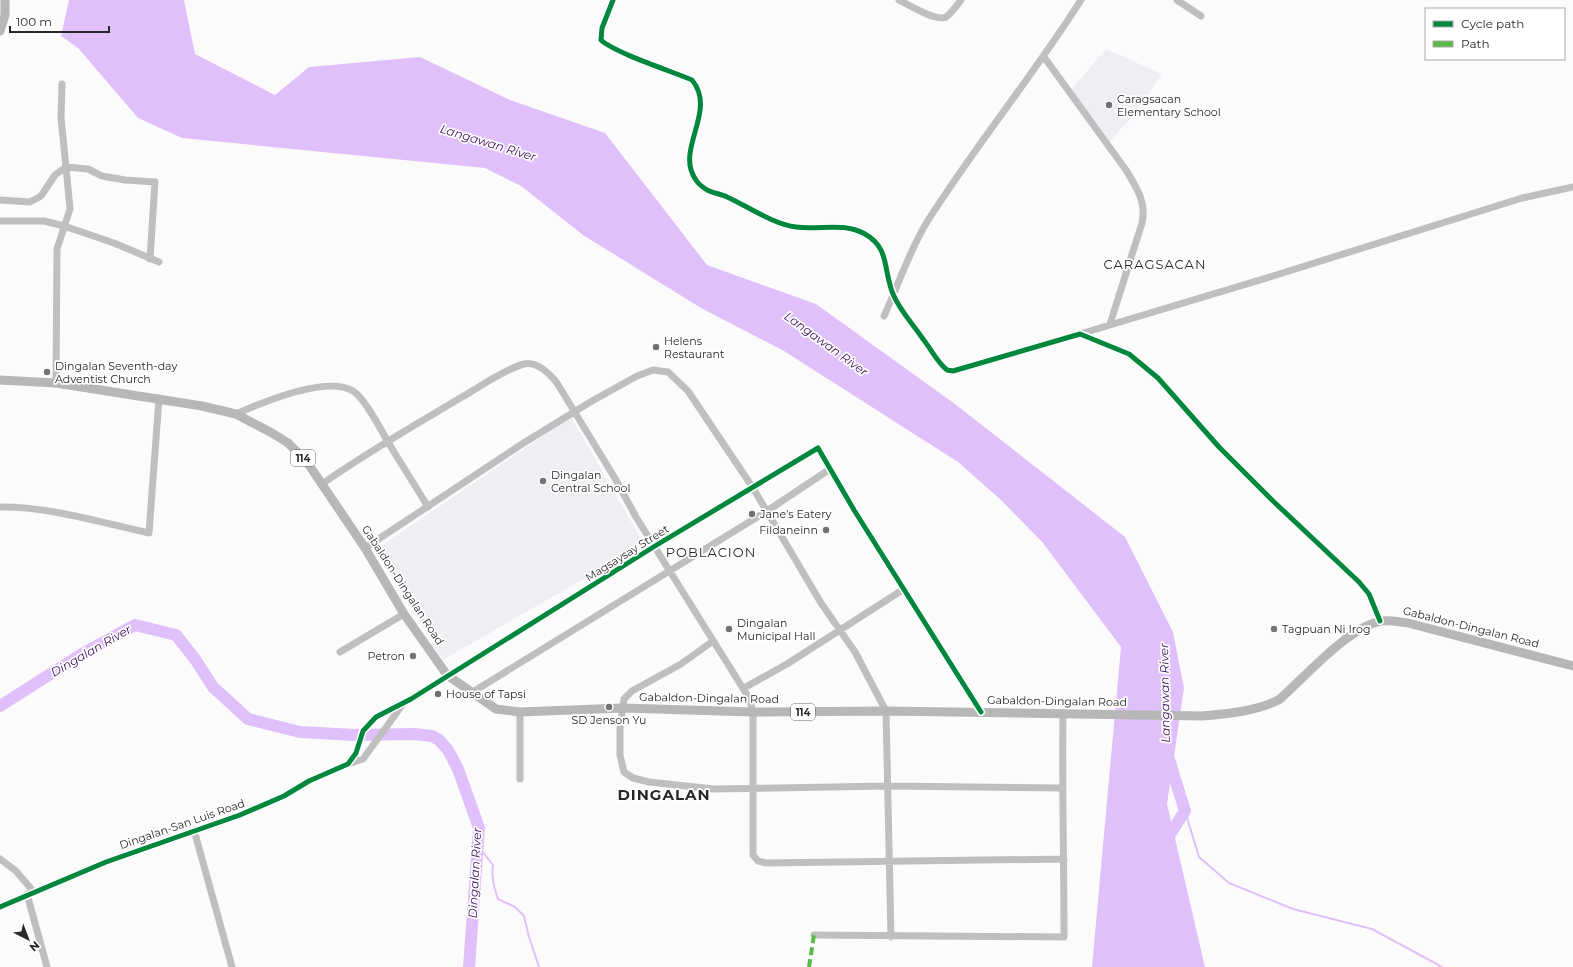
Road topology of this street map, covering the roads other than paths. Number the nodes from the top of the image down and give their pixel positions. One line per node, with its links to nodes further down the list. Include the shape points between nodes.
1 (5, 0): 7 (main road)
2 (614, 0): 19 (street, via 602,28 601,40 618,50 692,80 700,93 697,129 690,151 690,170 696,181 708,190 781,223 796,227 851,228 863,233 879,245 882,251 889,285)
3 (899, 0): 4 (street, via 941,18 947,16)
4 (961, 0)
5 (1081, 0): 10 (street)
6 (1177, 0): 8 (street)
7 (2, 14): 9 (main road)
8 (1201, 16)
9 (0, 31)
10 (1044, 57): 19 (street, via 926,223); 21 (street, via 1126,170 1143,205 1142,223)
11 (62, 84): 12 (street, via 61,118)
12 (66, 167): 14 (street, via 55,176 41,196 30,202); 16 (street, via 70,209); 17 (street, via 88,169 102,176 124,180 155,182)
13 (1573, 187): 21 (street, via 1522,198)
14 (0, 200)
15 (0, 221): 16 (street, via 44,221)
16 (64, 226): 17 (street, via 114,243); 24 (street, via 58,249)
17 (150, 259): 18 (street)
18 (159, 262)
19 (894, 295): 20 (street); 22 (street, via 909,321 947,370 953,371)
20 (884, 316)
21 (1110, 324): 22 (street)
22 (1080, 334): 40 (street, via 1129,354 1158,378 1219,447 1359,582 1369,594)
23 (0, 380): 24 (main road, Gabaldon-Dingalan Road / 114)
24 (56, 383): 25 (main road, Gabaldon-Dingalan Road / 114)
25 (159, 398): 27 (main road, Gabaldon-Dingalan Road / 114); 33 (street, via 149,533 43,511)
26 (575, 411): 28 (street, via 551,375 533,364 524,364 494,378); 31 (street, via 637,376 653,370 668,372 688,391); 32 (street); 35 (street, via 636,517)
27 (236, 414): 28 (street, via 269,399 296,392 322,387 346,388 355,392); 30 (main road, Gabaldon-Dingalan Road / 114, via 288,443 307,462)
28 (388, 442): 30 (street); 32 (street)
29 (830, 470): 31 (street, Magsaysay Street, via 818,448); 34 (street); 38 (street)
30 (322, 484): 36 (main road, Gabaldon-Dingalan Road / 114)
31 (753, 488): 34 (street); 35 (street, Magsaysay Street)
32 (428, 506): 36 (street)
33 (0, 507)
34 (767, 511): 37 (street); 41 (street)
35 (656, 546): 37 (street); 45 (street, Magsaysay Street)
36 (365, 548): 39 (main road, Gabaldon-Dingalan Road / 114)
37 (670, 570): 42 (street); 47 (street)
38 (904, 589): 41 (street); 53 (street)
39 (404, 614): 43 (street); 45 (main road, Gabaldon-Dingalan Road / 114)
40 (1380, 621): 44 (main road, Gabaldon-Dingalan Road / 114, via 1408,623); 54 (main road, Gabaldon-Dingalan Road / 114, via 1342,643 1270,705 1229,714 1202,716)
41 (840, 631): 46 (street); 50 (street, via 870,678)
42 (713, 641): 46 (street); 49 (street, via 681,664 632,691 624,699)
43 (340, 652)
44 (1573, 666)
45 (447, 675): 47 (main road, Gabaldon-Dingalan Road / 114); 48 (street, Magsaysay Street)
46 (744, 688): 52 (street)
47 (471, 693): 51 (main road, Gabaldon-Dingalan Road / 114, via 496,709)
48 (403, 704): 55 (street, Dingalan-San Luis Road, via 368,754 359,761); 55 (street, via 376,717 363,731 359,745)
49 (623, 708): 51 (main road, Gabaldon-Dingalan Road / 114); 52 (main road, Gabaldon-Dingalan Road / 114); 58 (street, via 620,728 621,761 624,772 633,778 707,788)
50 (886, 711): 52 (main road, Gabaldon-Dingalan Road / 114); 53 (main road, Gabaldon-Dingalan Road / 114); 57 (street)
51 (520, 712): 56 (street)
52 (753, 712): 58 (street)
53 (981, 712): 54 (main road, Gabaldon-Dingalan Road / 114)
54 (1063, 714): 59 (street)
55 (348, 764): 60 (street, Dingalan-San Luis Road, via 246,813)
56 (520, 779)
57 (887, 786): 58 (street); 59 (street); 63 (street)
58 (753, 788): 63 (street, via 753,855 758,861)
59 (1062, 788): 62 (street)
60 (194, 830): 64 (street, Dingalan-San Luis Road); 69 (street)
61 (0, 859): 64 (street, via 16,871)
62 (1064, 859): 63 (street); 67 (street, via 1064,937)
63 (890, 862): 67 (street)
64 (30, 893): 65 (street, Dingalan-San Luis Road); 68 (street)
65 (0, 907)
66 (814, 935): 67 (street)
67 (891, 937)
68 (47, 967)
69 (232, 967)

